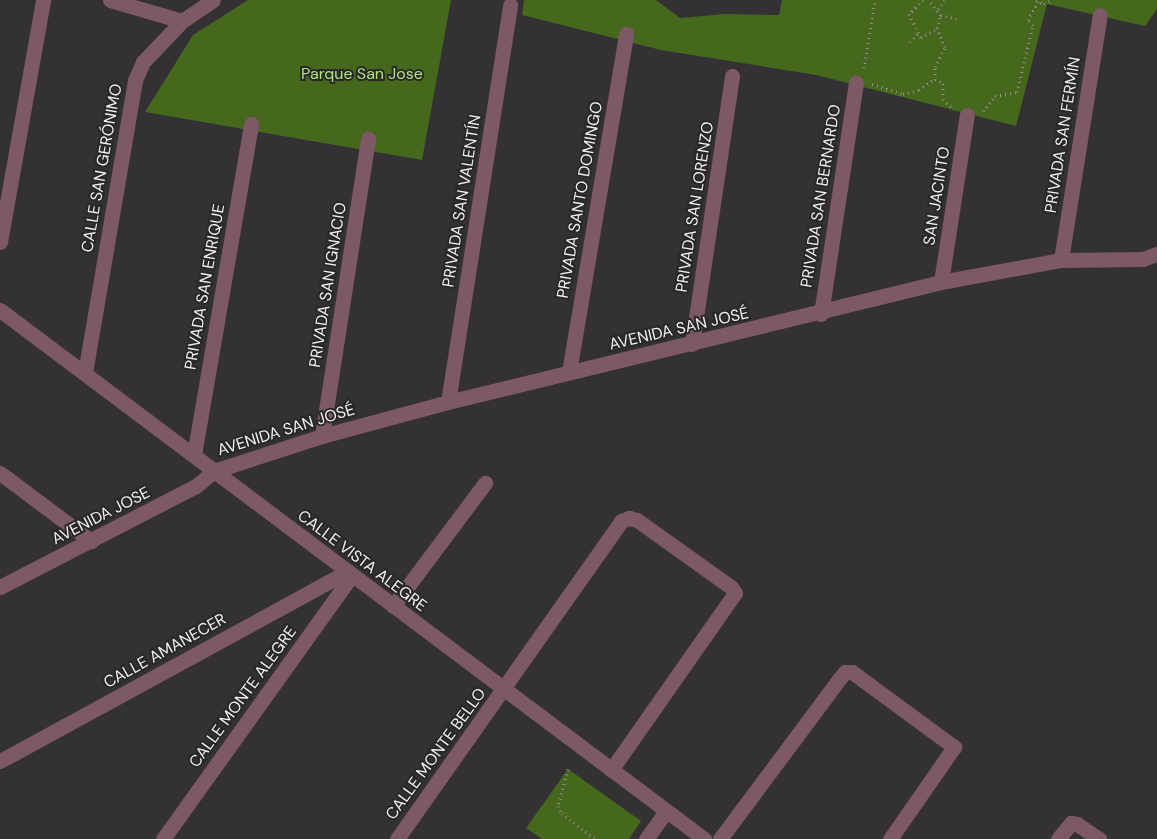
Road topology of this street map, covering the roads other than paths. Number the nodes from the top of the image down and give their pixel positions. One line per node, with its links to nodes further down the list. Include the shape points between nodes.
1 (43, 0): 13 (street)
2 (110, 0): 6 (street)
3 (213, 0): 6 (street, CALLE SAN GERÓNIMO)
4 (510, 5): 22 (street, PRIVADA SAN VALENTÍN)
5 (1100, 15): 15 (street, PRIVADA SAN FERMÍN)
6 (182, 21): 21 (street, CALLE SAN GERÓNIMO, via 144,62 135,80)
7 (626, 34): 20 (street, PRIVADA SANTO DOMINGO)
8 (732, 76): 19 (street, PRIVADA SAN LORENZO)
9 (863, 79): 18 (street, PRIVADA SAN BERNARDO)
10 (970, 113): 16 (street, SAN JACINTO)
11 (251, 124): 24 (street, PRIVADA SAN ENRIQUE)
12 (368, 139): 23 (street, PRIVADA SAN IGNACIO)
13 (0, 242)
14 (1157, 254): 15 (street, AVENIDA SAN JOSÉ, via 1143,259)
15 (1061, 260): 16 (street, AVENIDA SAN JOSÉ)
16 (941, 282): 18 (street, AVENIDA SAN JOSÉ)
17 (0, 310): 21 (street, CALLE VISTA ALEGRE)
18 (821, 314): 19 (street, AVENIDA SAN JOSÉ)
19 (692, 344): 20 (street, AVENIDA SAN JOSÉ)
20 (569, 372): 22 (street, AVENIDA SAN JOSÉ)
21 (85, 373): 24 (street, CALLE VISTA ALEGRE)
22 (448, 402): 23 (street, AVENIDA SAN JOSÉ)
23 (322, 436): 25 (street, AVENIDA SAN JOSÉ)
24 (194, 455): 25 (street, CALLE VISTA ALEGRE)
25 (214, 470): 28 (street, AVENIDA JOSE, via 196,486); 29 (street, CALLE VISTA ALEGRE)
26 (0, 474): 28 (street)
27 (485, 483): 31 (street)
28 (92, 541): 30 (street, AVENIDA JOSE)
29 (350, 573): 31 (street, CALLE VISTA ALEGRE); 33 (street, CALLE AMANECER); 36 (street, CALLE MONTE ALEGRE)
30 (0, 587)
31 (393, 606): 32 (street, CALLE VISTA ALEGRE)
32 (504, 690): 34 (street, CALLE VISTA ALEGRE); 34 (street, CALLE MONTE BELLO, via 621,521 629,518 645,525 731,586 735,593); 37 (street, CALLE MONTE BELLO)
33 (0, 761)
34 (611, 770): 35 (street, CALLE VISTA ALEGRE)
35 (666, 812): 38 (street); 39 (street, CALLE VISTA ALEGRE)
36 (163, 839)
37 (397, 839)
38 (646, 839)
39 (704, 839)
40 (720, 839): 41 (street, via 845,672 852,672 954,747)
41 (890, 839)
42 (1058, 839): 43 (street, via 1071,823)
43 (1099, 839)

